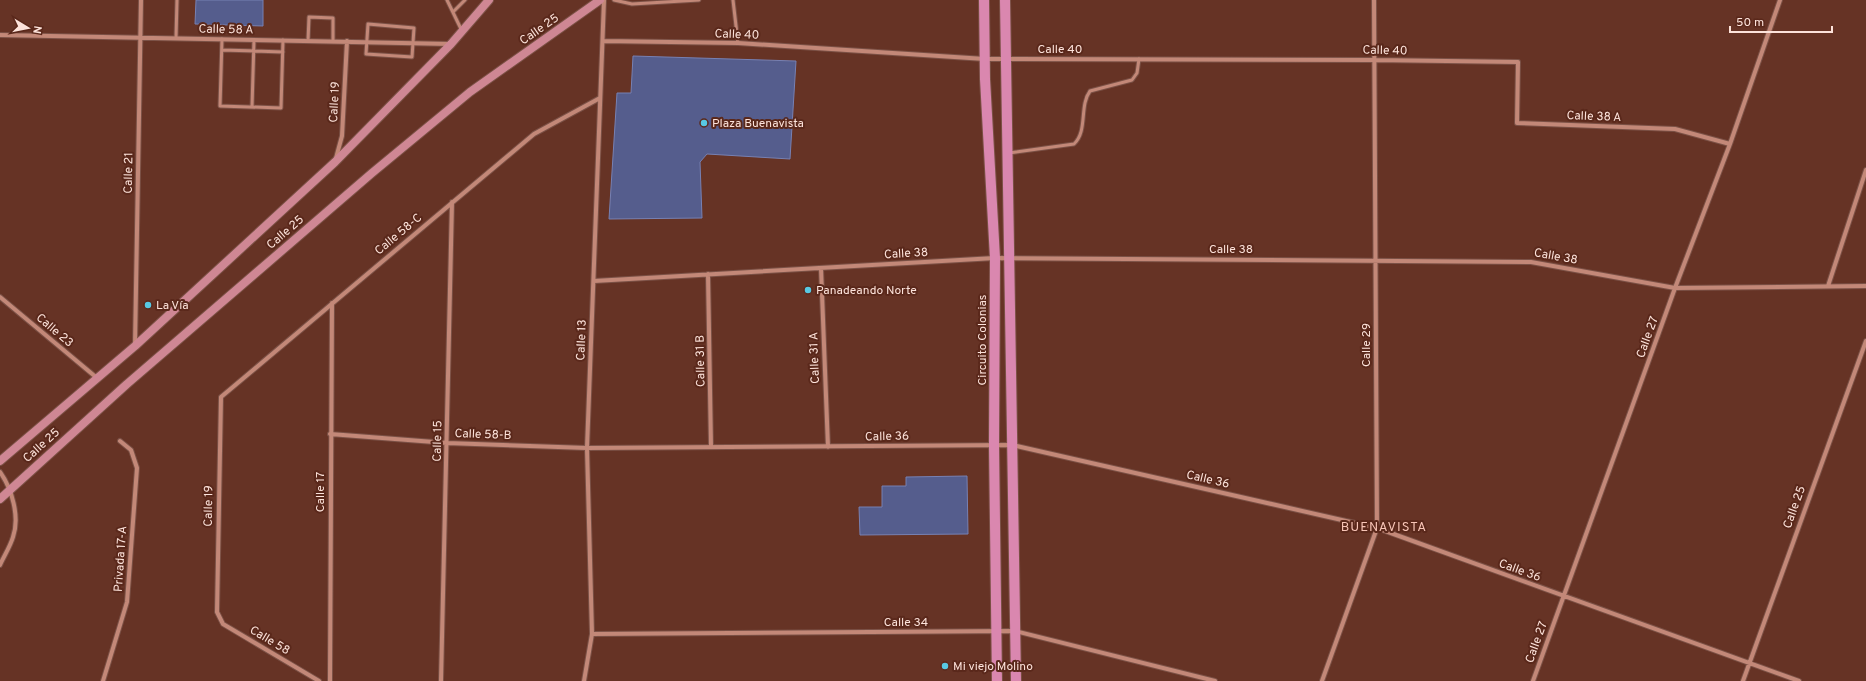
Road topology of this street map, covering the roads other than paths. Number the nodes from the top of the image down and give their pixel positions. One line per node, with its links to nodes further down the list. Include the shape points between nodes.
1 (141, 0): 18 (street, Calle 21)
2 (176, 0): 19 (lane)
3 (446, 0): 15 (lane)
4 (465, 0): 15 (lane)
5 (489, 0): 16 (main road, Calle 25)
6 (600, 0): 71 (main road, Calle 25, via 470,92 372,173 127,384)
7 (604, 0): 26 (street, Calle 13)
8 (614, 0): 9 (lane, via 632,4)
9 (699, 0)
10 (733, 0): 29 (lane)
11 (984, 0): 35 (main road, Circuito Colonias)
12 (1005, 0): 34 (main road)
13 (1374, 0): 37 (street, Calle 29)
14 (1780, 0): 41 (street, Calle 27)
15 (453, 12): 16 (lane)
16 (462, 30): 30 (main road, Calle 25)
17 (0, 35): 18 (street, Calle 58 A)
18 (140, 38): 19 (street, Calle 58 A); 58 (street, Calle 21)
19 (176, 38): 20 (street, Calle 58 A)
20 (222, 39): 21 (street, Calle 58 A); 31 (lane)
21 (254, 40): 22 (street, Calle 58 A); 32 (lane)
22 (283, 40): 23 (street, Calle 58 A); 33 (lane)
23 (308, 41): 24 (street, Calle 58 A); 24 (lane, via 309,17 333,18)
24 (333, 41): 25 (street, Calle 58 A)
25 (347, 41): 27 (street, Calle 58 A); 43 (street, Calle 19, via 342,136)
26 (603, 41): 29 (street, Calle 40); 39 (street, Calle 13)
27 (367, 42): 28 (street, Calle 58 A); 28 (lane, via 366,54 412,57); 28 (lane, via 368,24 414,28)
28 (413, 43): 30 (street, Calle 58 A)
29 (738, 43): 35 (street, Calle 40)
30 (451, 44): 43 (main road, Calle 25)
31 (222, 50): 32 (lane); 40 (lane, via 220,106)
32 (253, 51): 33 (lane); 40 (lane)
33 (283, 52): 40 (lane, via 281,108)
34 (1005, 58): 35 (street, Calle 40); 36 (street, Calle 40); 42 (main road)
35 (985, 59): 46 (main road, Circuito Colonias)
36 (1139, 59): 37 (street, Calle 40); 42 (lane, via 1137,73 1132,80 1090,91 1080,136 1074,144)
37 (1375, 60): 38 (street, Calle 40); 48 (street, Calle 29)
38 (1518, 62): 41 (street, Calle 38 A, via 1517,123 1675,129)
39 (600, 98): 45 (street, Calle 58-C, via 534,134); 51 (street, Calle 13)
40 (252, 107)
41 (1730, 144): 54 (street, Calle 27)
42 (1007, 153): 47 (main road)
43 (335, 162): 58 (main road, Calle 25)
44 (1866, 170): 52 (street)
45 (452, 202): 56 (street, Calle 58-C); 63 (street, Calle 15)
46 (995, 258): 47 (street, Calle 38); 49 (street, Calle 38); 64 (main road, Circuito Colonias)
47 (1009, 258): 48 (street, Calle 38); 65 (main road)
48 (1376, 259): 54 (street, Calle 38, via 1531,262); 73 (street, Calle 29)
49 (821, 268): 50 (street, Calle 38); 67 (street, Calle 31 A)
50 (708, 274): 51 (street, Calle 38); 66 (street, Calle 31 B)
51 (594, 281): 68 (street, Calle 13)
52 (1828, 286): 53 (street, Calle 38); 54 (street, Calle 38)
53 (1866, 286)
54 (1675, 288): 75 (street, Calle 27)
55 (0, 297): 59 (street, Calle 23)
56 (332, 303): 60 (street, Calle 58-C, via 223,394); 61 (street, Calle 17)
57 (1866, 341): 80 (street, Calle 25)
58 (135, 346): 59 (main road, Calle 25)
59 (97, 378): 69 (main road, Calle 25)
60 (220, 401): 76 (street, Calle 19)
61 (330, 434): 63 (street, Calle 58-B); 83 (street, Calle 17)
62 (120, 441): 81 (street, Privada 17-A, via 131,450 137,468 127,602)
63 (447, 443): 68 (street, Calle 58-B); 84 (street, Calle 15)
64 (994, 445): 65 (street, Calle 36); 67 (street, Calle 36); 77 (main road, Circuito Colonias)
65 (1012, 445): 73 (street, Calle 36); 78 (main road)
66 (711, 447): 67 (street, Calle 36); 68 (street, Calle 36)
67 (828, 447)
68 (587, 448): 79 (street, Calle 13)
69 (0, 461)
70 (0, 472): 71 (street)
71 (10, 490): 72 (main road, Calle 25); 74 (street, via 15,523 13,536)
72 (0, 499)
73 (1377, 528): 75 (street, Calle 36); 89 (street, Calle 29)
74 (0, 565)
75 (1563, 597): 80 (street, Calle 36); 90 (street, Calle 27)
76 (217, 612): 82 (street, Calle 58, via 223,624)
77 (997, 631): 78 (street, Calle 34); 79 (street, Calle 34); 86 (main road, Circuito Colonias)
78 (1015, 631): 87 (main road); 88 (street, Calle 34)
79 (592, 634): 85 (street, Calle 13)
80 (1750, 664): 91 (street, Calle 25); 92 (street, Calle 36)
81 (103, 681)
82 (319, 681)
83 (330, 681)
84 (442, 681)
85 (584, 681)
86 (997, 681)
87 (1016, 681)
88 (1215, 681)
89 (1322, 681)
90 (1533, 681)
91 (1743, 681)
92 (1799, 681)

